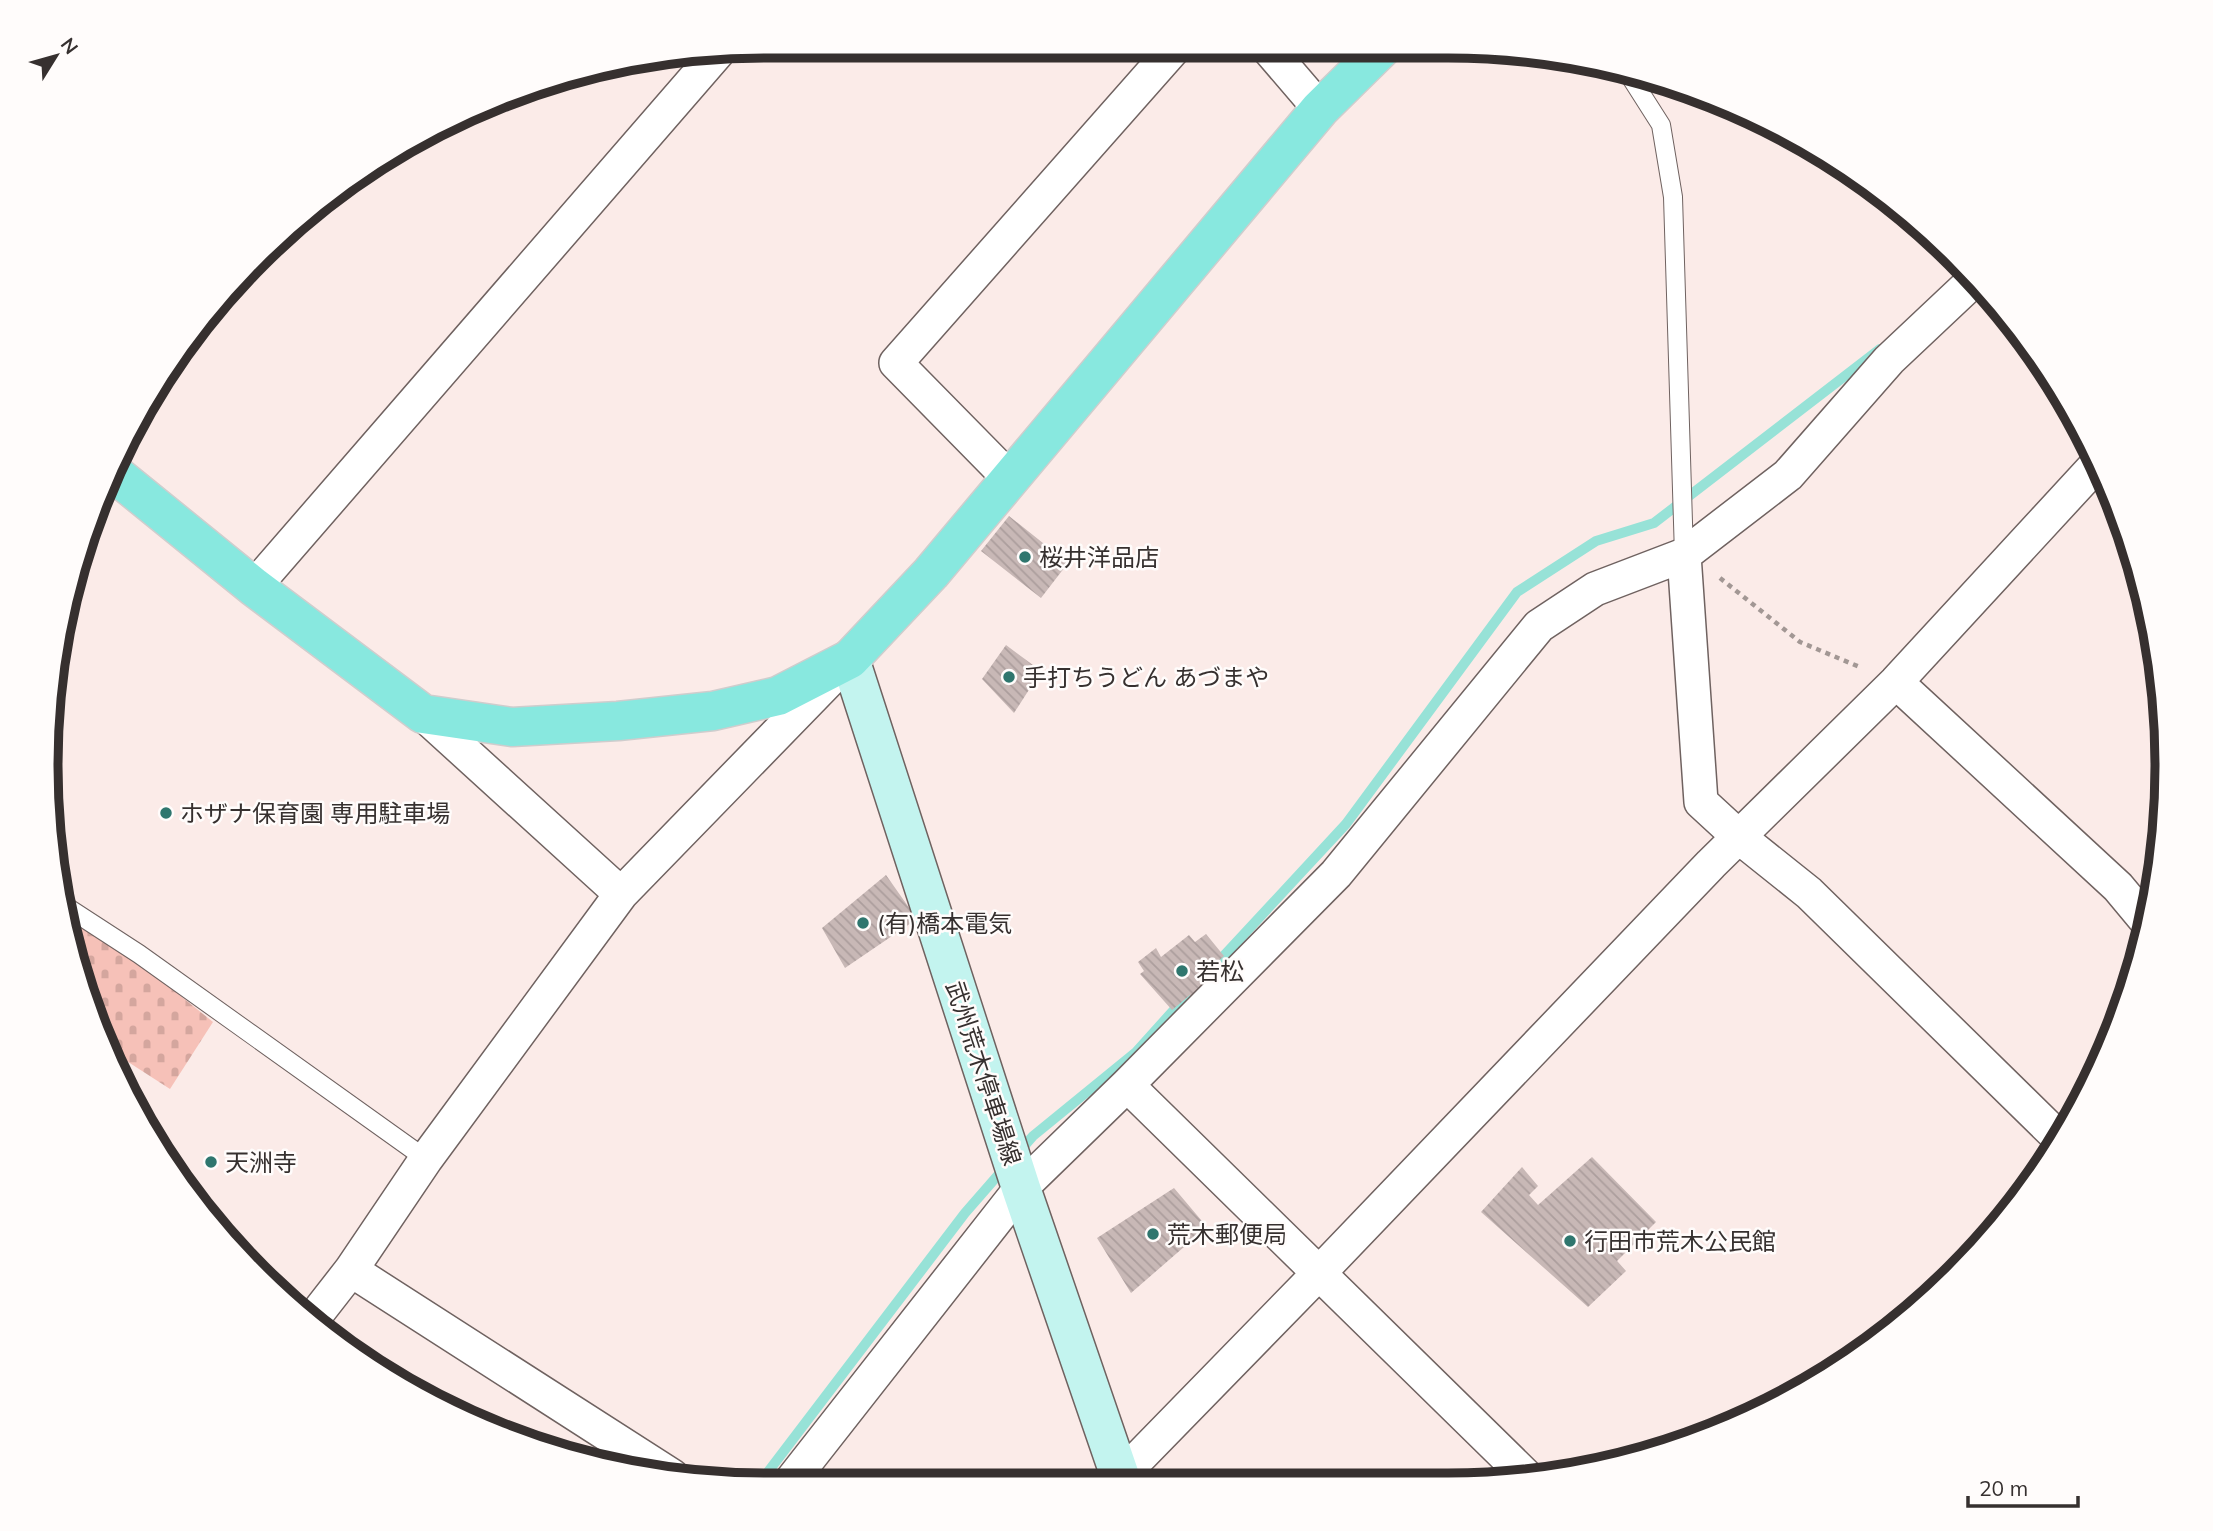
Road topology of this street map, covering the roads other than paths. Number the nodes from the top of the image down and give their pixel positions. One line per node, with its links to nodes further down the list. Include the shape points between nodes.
1 (1164, 58): 10 (street, via 896,363)
2 (1276, 58): 6 (street)
3 (1372, 58): 6 (main road)
4 (711, 60): 12 (street)
5 (1634, 83): 11 (lane, via 1661,125 1673,197)
6 (1320, 109): 10 (main road)
7 (1968, 286): 11 (street, via 1889,360 1787,475)
8 (2090, 471): 14 (street)
9 (120, 478): 12 (main road)
10 (1010, 479): 13 (main road)
11 (1684, 555): 16 (street, via 1701,802); 20 (street, via 1595,589 1539,626 1336,874)
12 (254, 587): 15 (main road)
13 (850, 659): 15 (main road, via 778,696 713,711 512,727); 17 (street); 23 (main road, 武州荒木停車場線)
14 (1896, 682): 16 (street); 19 (street, via 2118,887)
15 (423, 714): 17 (street)
16 (1739, 837): 21 (street, via 1809,893); 25 (street)
17 (621, 894): 22 (street)
18 (73, 911): 22 (lane)
19 (2140, 913)
20 (1127, 1085): 23 (street); 25 (street)
21 (2052, 1132)
22 (426, 1159): 24 (street)
23 (1021, 1188): 29 (street); 30 (main road, 武州荒木停車場線)
24 (351, 1270): 26 (street); 27 (street)
25 (1319, 1273): 28 (street); 31 (street)
26 (318, 1313)
27 (653, 1464)
28 (1519, 1469)
29 (798, 1473)
30 (1118, 1473)
31 (1129, 1473)

